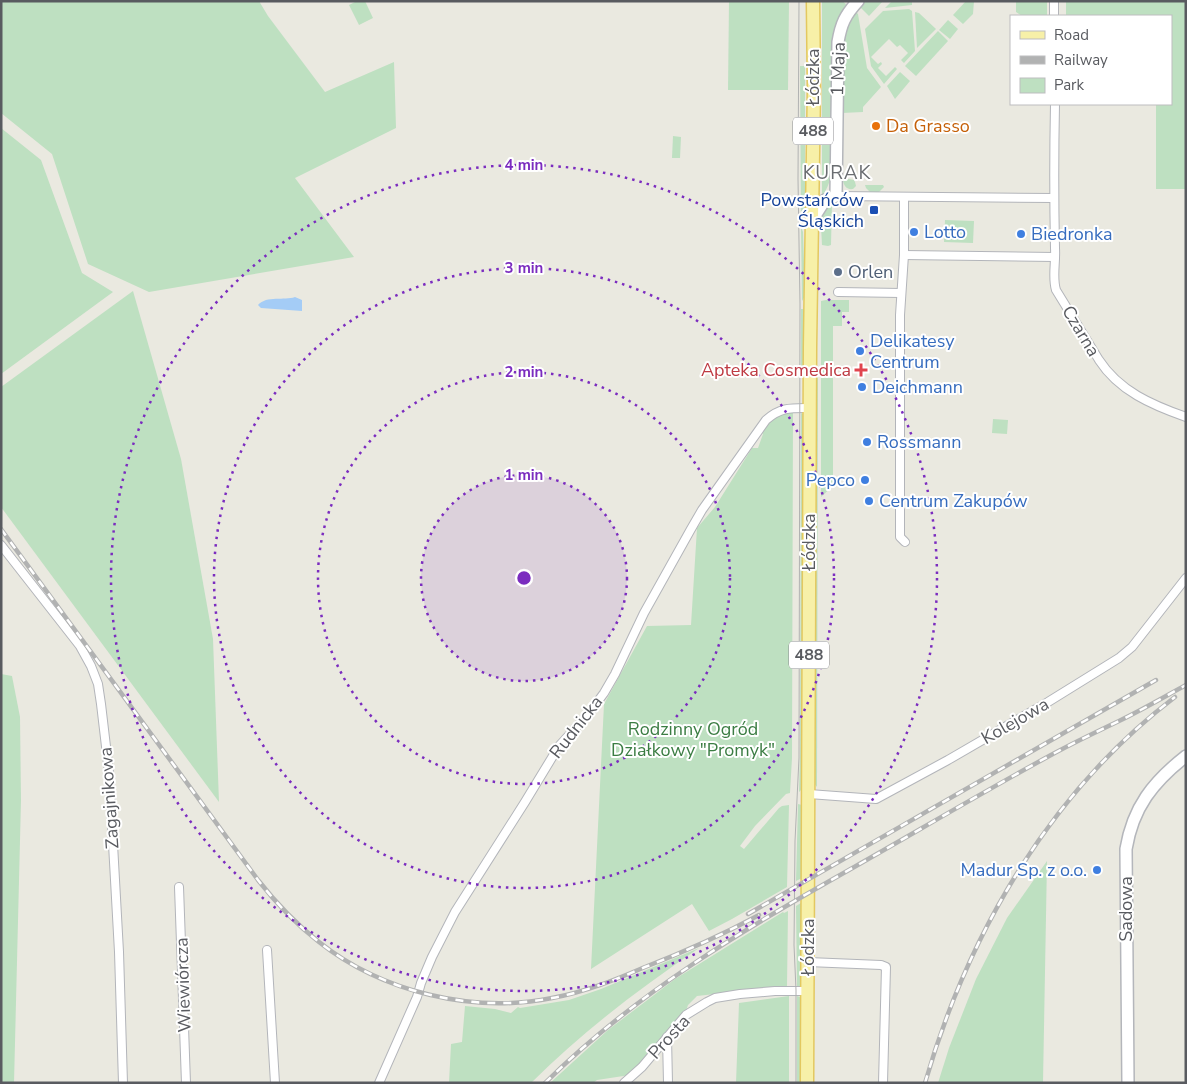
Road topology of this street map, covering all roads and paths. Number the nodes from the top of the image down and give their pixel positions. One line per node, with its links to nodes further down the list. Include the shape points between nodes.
1 (813, 1): 9 (main road, Łódzka / 488)
2 (858, 1): 6 (street, 1 Maja, via 843,20 838,42)
3 (1054, 1): 4 (street)
4 (1054, 15)
5 (1055, 105): 8 (street)
6 (836, 196): 7 (street); 9 (street, via 825,200)
7 (904, 197): 8 (street); 10 (street)
8 (1054, 198): 11 (street, Czarna)
9 (811, 222): 14 (main road, Łódzka / 488)
10 (904, 255): 11 (street); 13 (street)
11 (1056, 257): 15 (street, Czarna, via 1053,281 1056,290 1104,367 1116,381 1138,396)
12 (838, 292): 13 (street)
13 (901, 293): 16 (street, via 900,537)
14 (810, 408): 20 (main road, Łódzka / 488); 29 (street, Rudnicka, via 784,409 766,420 702,510 604,693 559,746 455,912 432,957)
15 (1186, 417)
16 (905, 542)
17 (1, 545): 26 (street, Zagajnikowa, via 80,646 98,684 109,772)
18 (1186, 578): 20 (street, Kolejowa, via 1132,647 1119,658 957,755 876,799)
19 (1186, 756): 34 (street, Sadowa, via 1158,780 1143,800 1127,841)
20 (809, 794): 23 (main road, Łódzka / 488)
21 (179, 887): 27 (street, Wiewiórcza)
22 (267, 950): 28 (street)
23 (808, 962): 24 (main road, Łódzka / 488); 33 (street, via 886,967)
24 (808, 991): 25 (street, Prosta, via 714,998 686,1015); 32 (main road, Łódzka / 488)
25 (668, 1037): 30 (street, Prosta); 31 (street)
26 (123, 1083)
27 (186, 1083)
28 (275, 1083)
29 (379, 1083)
30 (624, 1083)
31 (668, 1083)
32 (807, 1083)
33 (883, 1083)
34 (1128, 1083)

